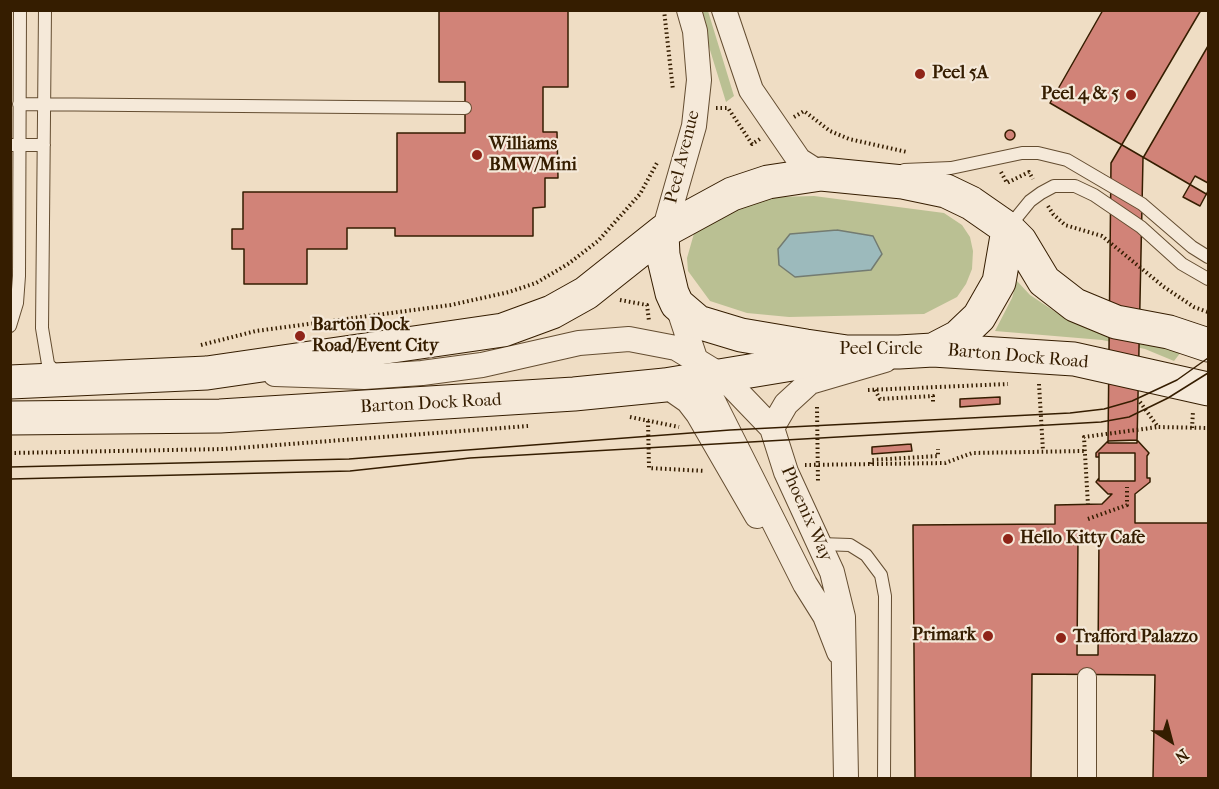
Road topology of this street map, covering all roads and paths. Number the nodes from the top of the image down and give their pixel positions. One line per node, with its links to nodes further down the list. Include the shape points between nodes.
1 (20, 10): 6 (lane)
2 (45, 10): 7 (lane)
3 (664, 10): 8 (path, via 674,103)
4 (689, 10): 8 (street, Peel Avenue, via 699,80)
5 (726, 19): 11 (street, via 751,90)
6 (19, 104): 7 (lane); 12 (lane)
7 (44, 105): 9 (lane); 13 (lane)
8 (696, 106): 11 (path, via 728,108 752,144); 18 (street, Peel Avenue, via 688,151)
9 (465, 108)
10 (804, 111): 11 (path)
11 (777, 128): 15 (street, via 799,160)
12 (15, 145): 13 (lane); 23 (lane, via 19,276 18,303)
13 (44, 145): 29 (lane, via 44,350 53,370)
14 (662, 150): 27 (path, via 640,194 606,233 568,264 536,283 451,305 256,331)
15 (834, 175): 17 (main road, via 946,191); 18 (main road, via 768,182 732,194); 19 (lane, via 951,168 1022,153 1057,157 1142,204)
16 (1041, 193): 17 (lane); 20 (lane, via 1067,184 1084,189 1141,226 1182,264); 22 (path, via 1065,225 1102,236 1164,287)
17 (1008, 229): 24 (main road, via 1020,241 1044,281 1075,304 1116,322); 25 (main road, Peel Circle, via 999,282 990,302 958,337)
18 (663, 232): 21 (main road, via 667,278); 27 (main road, via 586,293 552,312 503,330)
19 (1209, 257)
20 (1209, 279)
21 (677, 304): 26 (main road, Peel Circle, via 698,322 714,328); 28 (street)
22 (1209, 312)
23 (10, 326)
24 (1209, 345)
25 (929, 350): 26 (main road, Peel Circle); 36 (main road, Barton Dock Road, via 1074,359); 48 (street, via 810,382 786,404)
26 (847, 352): 28 (main road, Barton Dock Road)
27 (202, 359): 28 (street, via 364,377 482,365 613,339 675,348); 29 (main road)
28 (706, 371): 34 (main road, Barton Dock Road); 48 (street); 62 (street)
29 (70, 380): 30 (main road)
30 (10, 382)
31 (1012, 384): 38 (path)
32 (1031, 384): 33 (path)
33 (1039, 384): 35 (path); 51 (path)
34 (665, 385): 43 (main road, Barton Dock Road, via 452,403 220,416); 62 (street, via 688,401 698,414 736,483)
35 (1051, 385)
36 (1209, 388)
37 (864, 390): 38 (path)
38 (875, 390): 40 (path, via 880,399 933,396)
39 (1138, 399): 47 (path)
40 (933, 403)
41 (817, 407): 54 (path)
42 (623, 415): 44 (path)
43 (17, 417)
44 (648, 421): 45 (path); 56 (path, via 649,468)
45 (673, 424)
46 (535, 425): 53 (path, via 224,449)
47 (1158, 427): 49 (path); 52 (path, via 1084,438)
48 (772, 428): 59 (street, Phoenix Way, via 786,472)
49 (1209, 428)
50 (938, 449): 55 (path, via 938,456 872,460)
51 (1043, 451): 52 (path); 55 (path, via 972,453 945,464)
52 (1084, 452): 58 (path)
53 (10, 453)
54 (818, 464): 55 (path); 59 (path, via 818,487)
55 (872, 464)
56 (710, 471)
57 (1127, 487): 60 (path, via 1127,505)
58 (1088, 505)
59 (807, 516): 61 (street, Phoenix Way)
60 (1088, 519)
61 (820, 544): 63 (street, Phoenix Way, via 832,572 843,617); 66 (lane, via 850,545 866,555 880,575 885,596)
62 (805, 584): 63 (street, via 825,616)
63 (846, 671): 65 (street, Phoenix Way)
64 (1087, 677): 67 (street)
65 (846, 778)
66 (884, 778)
67 (1087, 778)

